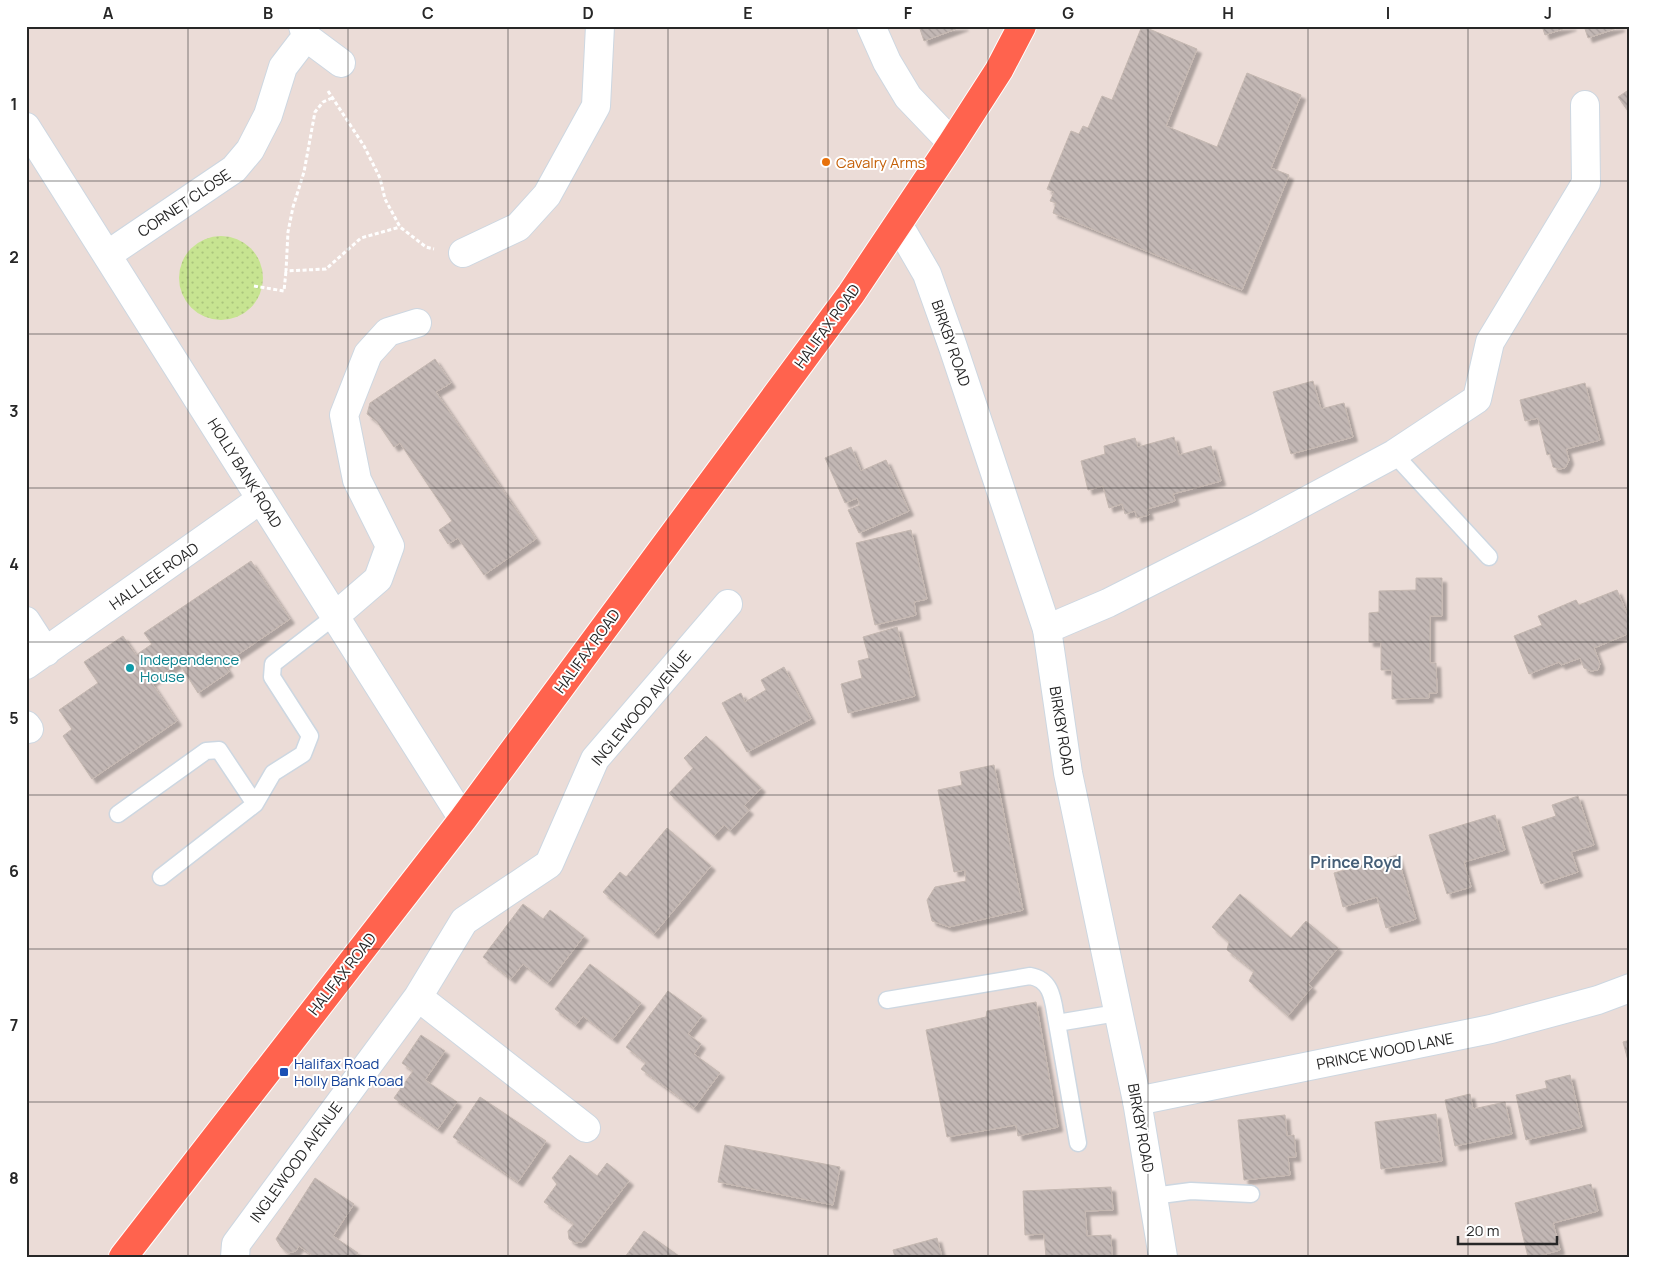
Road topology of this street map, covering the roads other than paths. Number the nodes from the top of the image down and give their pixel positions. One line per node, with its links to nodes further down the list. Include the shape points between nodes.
1 (600, 26): 10 (street, via 596,106 547,196 518,227)
2 (871, 26): 8 (street, via 908,97)
3 (1022, 26): 8 (highway, HALIFAX ROAD, via 999,70)
4 (305, 32): 5 (street, CORNET CLOSE); 11 (street, CORNET CLOSE, via 283,67 268,115 250,150 234,169)
5 (341, 63)
6 (1585, 105): 13 (street, via 1586,183 1490,342 1478,399)
7 (26, 127): 11 (street, HOLLY BANK ROAD)
8 (952, 143): 9 (highway, HALIFAX ROAD)
9 (898, 224): 19 (street, BIRKBY ROAD, via 927,274); 23 (highway, HALIFAX ROAD, via 850,294)
10 (463, 253)
11 (107, 255): 14 (street, HOLLY BANK ROAD)
12 (417, 324): 17 (street, via 388,332 368,354 344,415 357,480 390,546 378,579)
13 (1394, 454): 15 (lane); 19 (street, via 1116,599)
14 (262, 499): 17 (street, HOLLY BANK ROAD); 20 (street, HALL LEE ROAD)
15 (1489, 557)
16 (728, 604): 26 (street, INGLEWOOD AVENUE, via 595,759 550,864 464,922)
17 (335, 616): 21 (lane, via 273,664 272,677 310,736 303,754 273,773); 23 (street, HOLLY BANK ROAD)
18 (26, 621): 20 (street, HALL LEE ROAD)
19 (1047, 629): 28 (street, BIRKBY ROAD, via 1068,772)
20 (36, 659)
21 (255, 804): 22 (lane, via 219,750 206,751); 24 (lane)
22 (118, 814)
23 (463, 819): 35 (highway, HALIFAX ROAD)
24 (161, 877)
25 (1630, 988): 30 (street, PRINCE WOOD LANE, via 1491,1030)
26 (418, 998): 31 (street); 36 (street, INGLEWOOD AVENUE, via 236,1244)
27 (887, 1000): 29 (lane, via 1030,976 1040,978 1051,993)
28 (1117, 1013): 29 (lane); 30 (street, BIRKBY ROAD)
29 (1056, 1024): 32 (lane)
30 (1137, 1101): 34 (street, BIRKBY ROAD)
31 (586, 1128)
32 (1078, 1143)
33 (1251, 1194): 34 (lane, via 1191,1191)
34 (1153, 1196): 37 (street, BIRKBY ROAD)
35 (123, 1257)
36 (235, 1257)
37 (1163, 1257)

